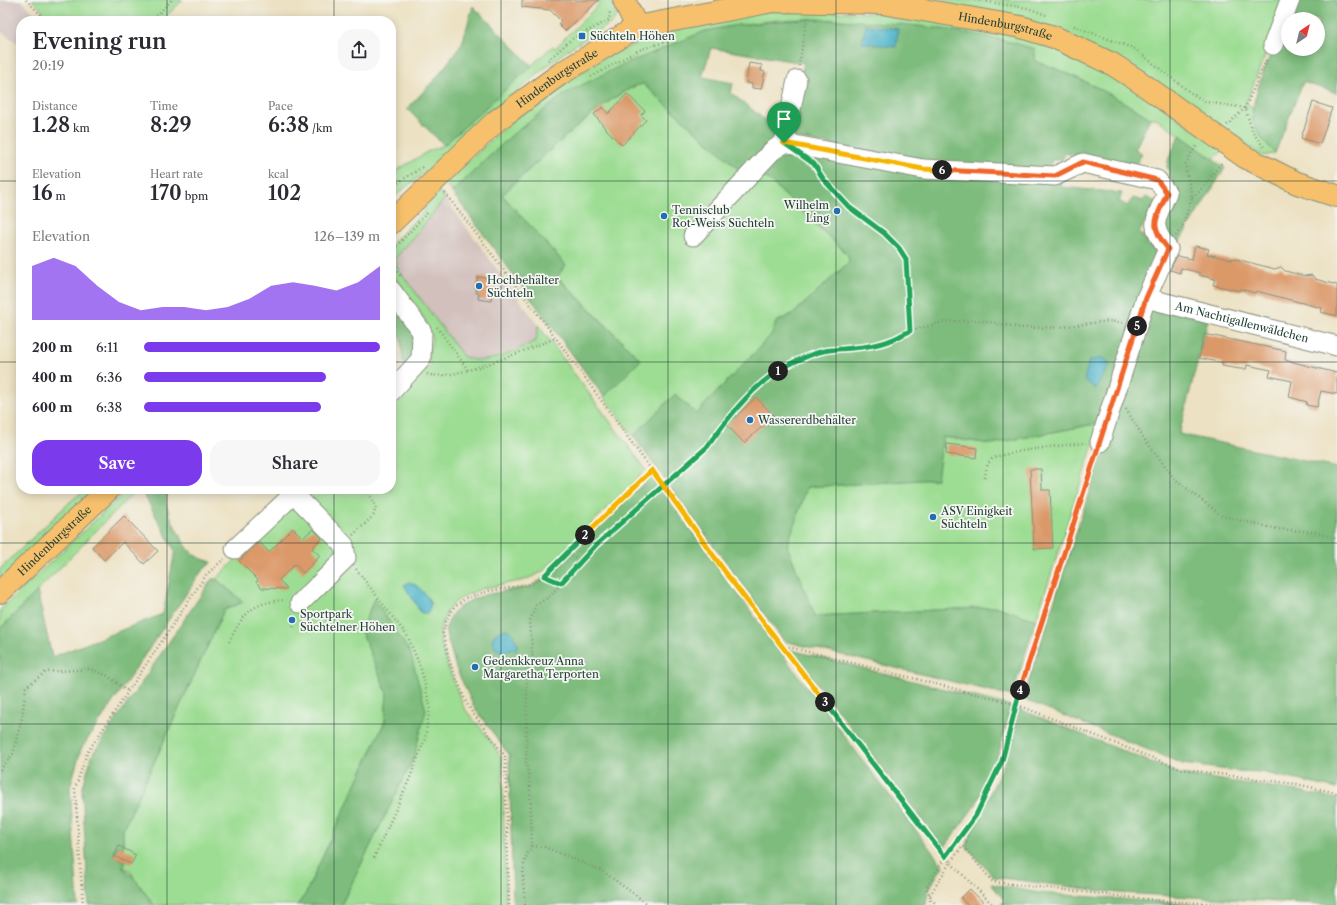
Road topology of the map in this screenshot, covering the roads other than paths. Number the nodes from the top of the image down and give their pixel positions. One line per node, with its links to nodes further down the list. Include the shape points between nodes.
1 (624, 0): 3 (main road)
2 (1290, 0): 4 (street)
3 (637, 27): 7 (main road, Hindenburgstraße, via 560,74 496,121); 8 (main road, Hindenburgstraße, via 773,1 882,3 1021,27 1054,37 1112,64 1245,157 1297,183)
4 (1273, 46)
5 (797, 80): 6 (street)
6 (784, 143): 11 (street, via 772,151); 13 (street, via 923,169 1055,176 1083,162 1157,180 1167,193 1155,223 1156,235 1168,249)
7 (437, 182): 9 (main road); 10 (main road, Hindenburgstraße)
8 (1337, 196)
9 (396, 202)
10 (396, 219)
11 (693, 236)
12 (396, 297): 15 (street, via 422,332 421,359)
13 (1146, 298): 14 (street, Am Nachtigallenwäldchen); 16 (street)
14 (1337, 346)
15 (396, 387)
16 (1100, 442)
17 (104, 494): 21 (main road, Hindenburgstraße)
18 (295, 494): 20 (street)
19 (299, 494): 22 (street, via 345,552)
20 (235, 549)
21 (0, 592)
22 (301, 602)

